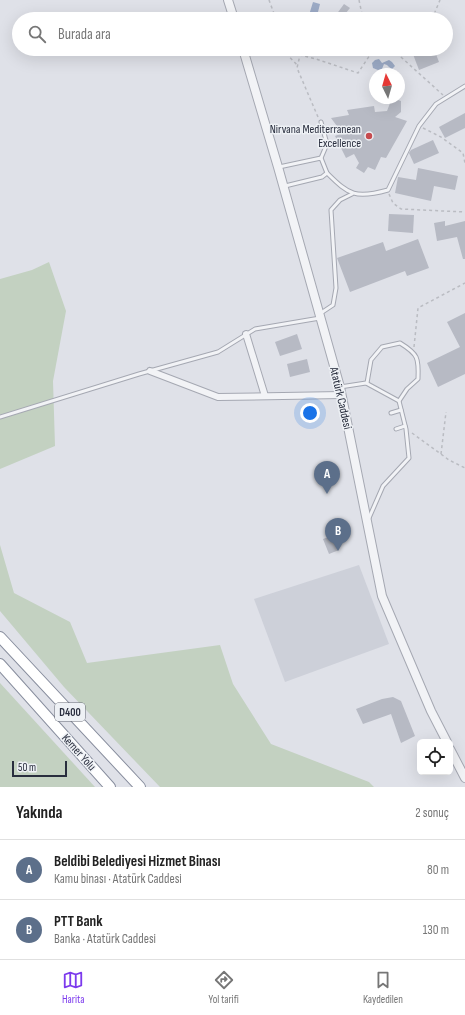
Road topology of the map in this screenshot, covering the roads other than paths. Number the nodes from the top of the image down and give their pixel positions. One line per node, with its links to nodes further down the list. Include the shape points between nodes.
1 (228, 0): 2 (street)
2 (232, 12)
3 (245, 56): 7 (street, Atatürk Caddesi)
4 (465, 86): 10 (lane, via 436,104 419,126 388,190 373,194)
5 (320, 122): 6 (lane, via 327,144)
6 (321, 158): 7 (lane); 8 (lane)
7 (278, 167): 9 (street, Atatürk Caddesi)
8 (327, 173): 9 (lane, via 322,177); 10 (lane)
9 (283, 186): 11 (street, Atatürk Caddesi)
10 (352, 194): 11 (lane, via 340,200 331,210 336,288 333,305)
11 (320, 316): 12 (lane, via 255,329); 15 (street, Atatürk Caddesi)
12 (246, 334): 13 (lane, via 218,352); 16 (street)
13 (150, 371): 16 (street, via 218,397); 20 (lane)
14 (367, 383): 15 (lane); 17 (lane); 17 (lane, via 371,360 382,347 400,343 413,351 419,364 418,379 407,389)
15 (340, 391): 16 (street); 23 (street, Atatürk Caddesi)
16 (265, 396)
17 (399, 402): 18 (lane)
18 (401, 410): 19 (lane); 21 (lane)
19 (391, 413)
20 (0, 417)
21 (406, 427): 22 (lane); 23 (lane, via 409,458 383,486)
22 (396, 429)
23 (367, 523): 26 (street, Atatürk Caddesi, via 382,596 430,711)
24 (0, 637): 30 (highway, D400)
25 (0, 664): 29 (highway, Kemer Yolu / D400)
26 (444, 739)
27 (453, 755): 28 (street)
28 (465, 778)
29 (110, 787)
30 (140, 787)

